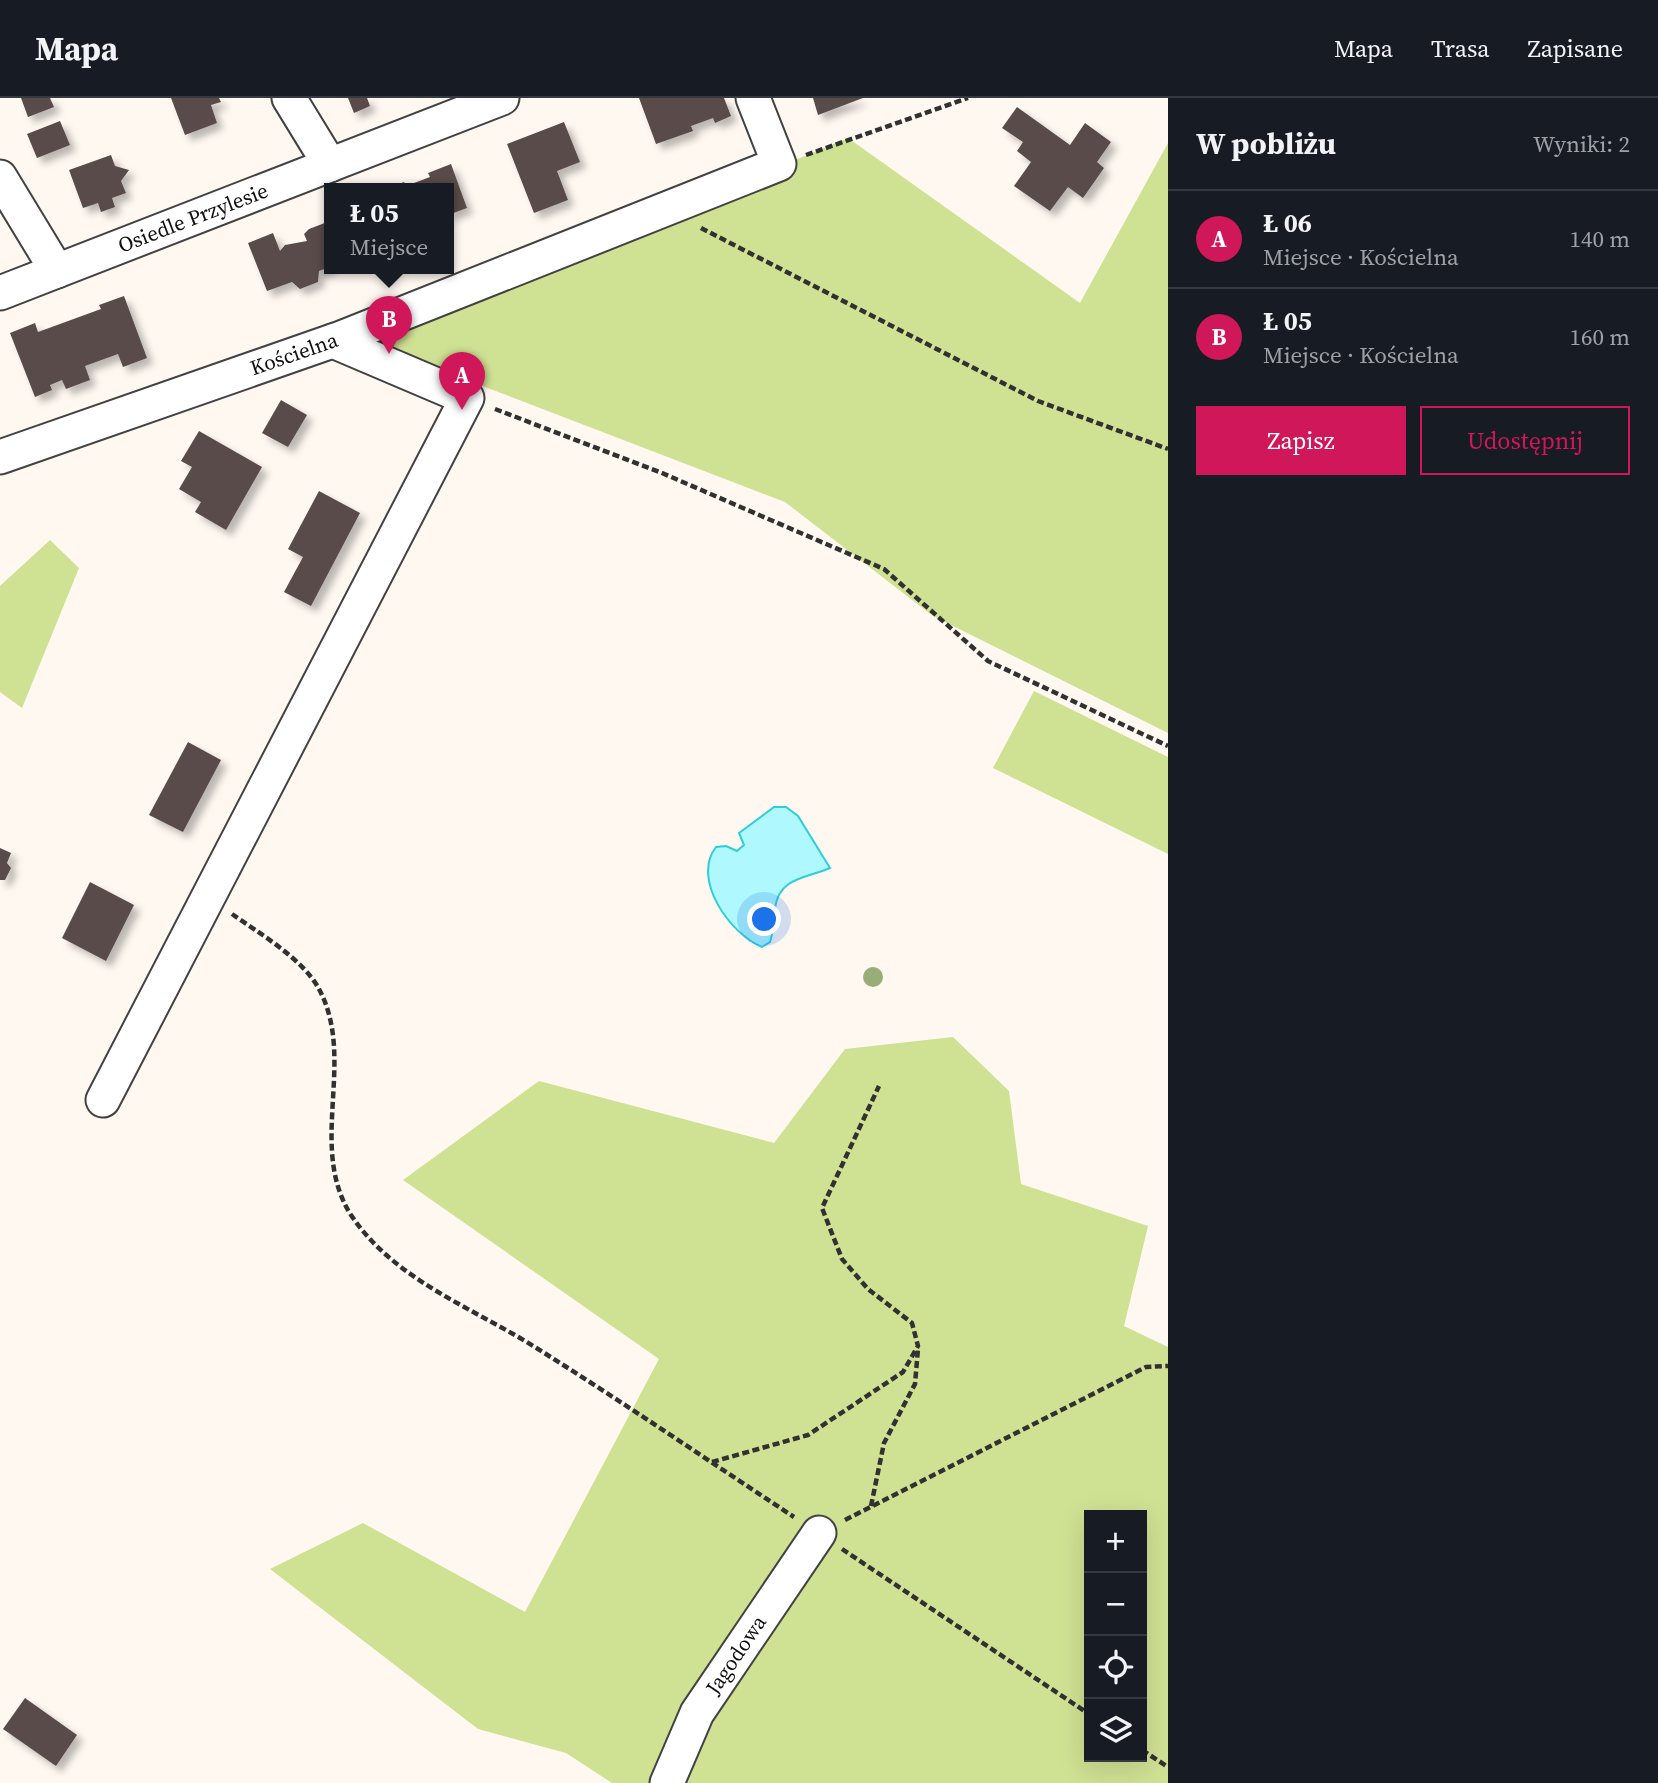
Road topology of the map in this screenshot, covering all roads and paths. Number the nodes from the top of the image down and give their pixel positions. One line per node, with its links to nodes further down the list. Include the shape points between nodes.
1 (289, 98): 5 (street)
2 (502, 98): 5 (street, Osiedle Przylesie)
3 (753, 98): 6 (street)
4 (968, 98): 6 (path)
5 (330, 164): 9 (street, Osiedle Przylesie)
6 (779, 164): 8 (street, Kościelna)
7 (0, 177): 9 (street)
8 (665, 209): 11 (street, Kościelna); 13 (path, via 1038,401)
9 (57, 271): 10 (street, Osiedle Przylesie)
10 (0, 293)
11 (333, 341): 12 (street); 14 (street, Kościelna)
12 (467, 398): 15 (path, via 662,473 884,569 988,661); 16 (street)
13 (1168, 449)
14 (0, 457)
15 (1168, 746)
16 (208, 897): 18 (street); 21 (path, via 288,954 318,987 333,1023 334,1177 351,1214 381,1248 427,1288 501,1326)
17 (879, 1086): 19 (path, via 822,1208 842,1259 868,1289 912,1323)
18 (103, 1100)
19 (918, 1346): 21 (path, via 903,1372 808,1435); 22 (path, via 915,1384 884,1443)
20 (1168, 1366): 22 (path, via 1146,1367)
21 (711, 1462): 23 (path)
22 (871, 1507): 23 (path)
23 (819, 1533): 24 (path); 27 (street, Jagodowa, via 697,1713)
24 (1084, 1711)
25 (1147, 1752): 26 (path)
26 (1168, 1767)
27 (667, 1783)

